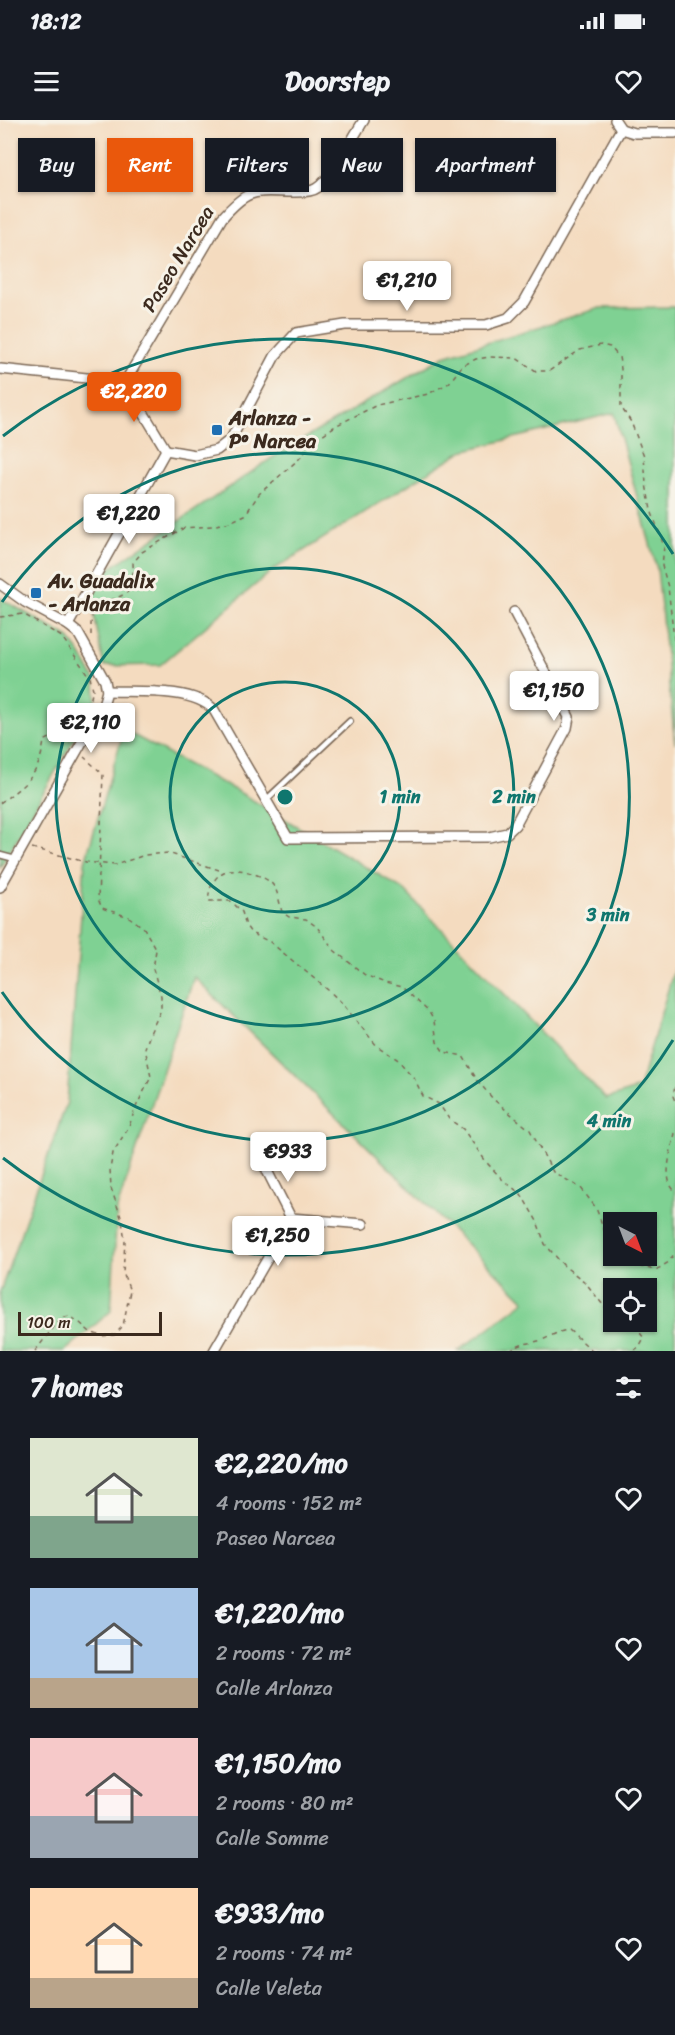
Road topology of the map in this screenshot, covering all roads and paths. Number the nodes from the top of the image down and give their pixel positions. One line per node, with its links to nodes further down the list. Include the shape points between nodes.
1 (364, 120): 6 (street, Paseo Narcea, via 317,189 253,192 238,200 222,218)
2 (615, 120): 3 (street)
3 (621, 129): 4 (street, via 634,133); 7 (street, via 524,302 508,318 486,325 345,325 296,333 275,356 231,439 217,450 195,455)
4 (675, 133)
5 (0, 369): 6 (street)
6 (125, 382): 7 (street)
7 (166, 450): 11 (street)
8 (0, 584): 11 (street)
9 (514, 612): 18 (street, via 569,717 567,728 507,833 489,837 288,838)
10 (0, 617): 16 (path, via 23,614 62,637 90,678 90,702)
11 (68, 625): 12 (street)
12 (82, 641): 13 (path, via 93,634 93,610 131,588 133,563 142,552 184,528 212,526 245,515 259,494 337,425 377,405 428,394 476,359 516,358 536,371 549,371 579,350 601,345 610,346 619,357 621,407 644,456 648,493 664,546 663,566); 14 (street)
13 (675, 647)
14 (107, 691): 17 (street); 18 (street, via 178,694 207,702)
15 (350, 721): 18 (lane)
16 (68, 741): 17 (path); 19 (path, via 52,737 44,741 38,768 25,785)
17 (78, 751): 20 (street); 23 (path, via 103,774)
18 (266, 800)
19 (0, 803)
20 (24, 845): 22 (street); 23 (path)
21 (0, 855): 22 (lane)
22 (15, 859): 25 (street)
23 (100, 863): 24 (path, via 115,865 145,855 168,854); 38 (path, via 98,899 102,908 129,917 144,928 156,950 153,969 161,996 161,1010 145,1048 151,1077 113,1153 110,1169 125,1241 123,1273 130,1291 123,1326 114,1335 90,1332 69,1316 61,1318)
24 (223, 872): 33 (path, via 232,869 270,882 282,912 306,919 335,951 365,975 402,987 429,1012 437,1042 444,1052 463,1056 493,1099 530,1130 553,1172 581,1188 596,1208); 36 (path, via 207,893 208,901 231,901 242,912 251,933 270,942 328,990 377,1046 397,1059 423,1096 439,1104 487,1163 521,1194 545,1244)
25 (0, 887)
26 (675, 1087): 27 (path)
27 (675, 1101)
28 (675, 1133): 30 (path, via 668,1178)
29 (261, 1159): 31 (street)
30 (675, 1191)
31 (291, 1218): 32 (street); 39 (street)
32 (363, 1224)
33 (603, 1228)
34 (675, 1252): 35 (path, via 669,1262 656,1270)
35 (640, 1266)
36 (603, 1305)
37 (640, 1332): 42 (path, via 644,1338)
38 (35, 1351)
39 (214, 1351)
40 (510, 1351): 41 (path, via 569,1330)
41 (593, 1351)
42 (633, 1351)

